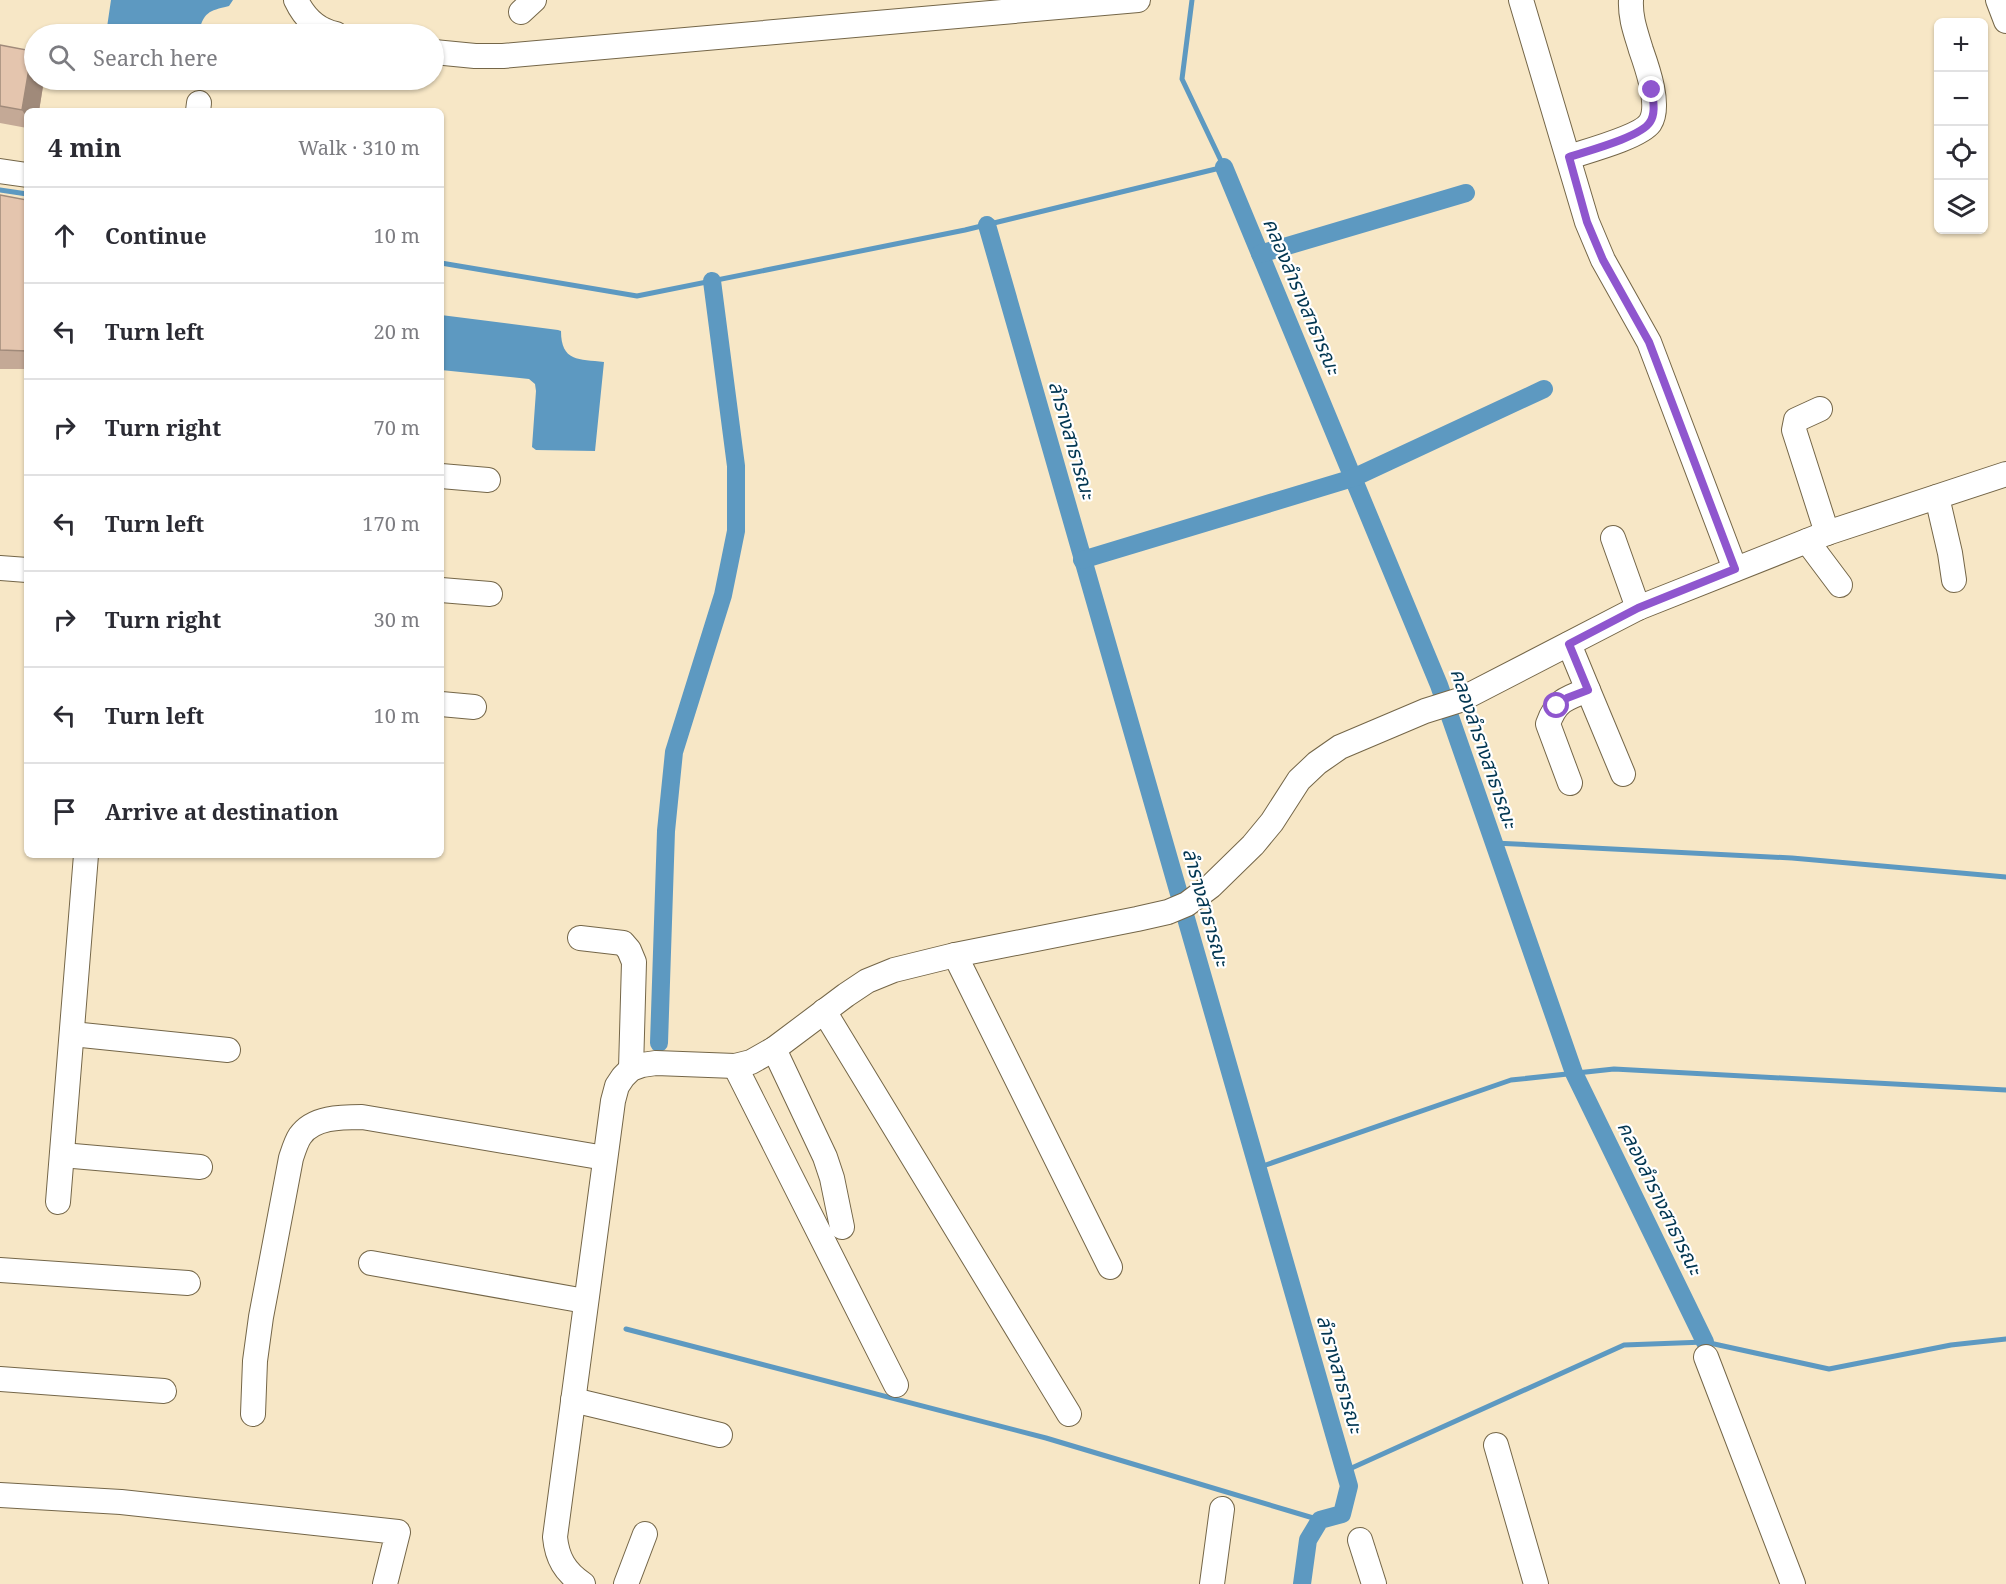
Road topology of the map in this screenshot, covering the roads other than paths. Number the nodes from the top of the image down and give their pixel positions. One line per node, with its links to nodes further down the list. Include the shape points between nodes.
1 (296, 0): 7 (street)
2 (1138, 0): 8 (street, via 514,55)
3 (1521, 0): 9 (street)
4 (1631, 0): 9 (street, via 1630,14 1649,74 1654,105 1650,122 1634,135)
5 (1998, 0): 6 (street)
6 (2006, 21)
7 (314, 24)
8 (444, 53)
9 (1569, 157): 20 (street, via 1587,222 1603,260 1649,342)
10 (0, 171): 11 (street)
11 (24, 175)
12 (1820, 409): 17 (street, via 1797,420 1794,430)
13 (2006, 474): 16 (street)
14 (444, 476): 15 (street)
15 (488, 480)
16 (1937, 497): 17 (street); 22 (street)
17 (1817, 537): 20 (street); 23 (street)
18 (1613, 538): 26 (street)
19 (0, 568): 21 (street)
20 (1735, 569): 26 (street)
21 (24, 570)
22 (1954, 580)
23 (1840, 585)
24 (444, 590): 25 (street)
25 (490, 594)
26 (1638, 608): 27 (street)
27 (1569, 644): 28 (street); 35 (street, via 1460,700 1340,747 1299,780 1253,845 1211,886 1177,908)
28 (1588, 690): 31 (street); 32 (street, via 1557,706 1548,724)
29 (444, 704): 30 (street)
30 (474, 707)
31 (1623, 774)
32 (1570, 783)
33 (86, 858): 37 (street)
34 (580, 938): 41 (street, via 623,943 634,962)
35 (955, 955): 36 (street, via 885,973); 48 (street)
36 (824, 1011): 38 (street); 58 (street)
37 (72, 1034): 39 (street); 42 (street)
38 (774, 1049): 40 (street); 46 (street, via 825,1157)
39 (228, 1050)
40 (735, 1066): 41 (street, via 656,1063); 54 (street)
41 (631, 1069): 43 (street, via 617,1086)
42 (62, 1155): 44 (street); 45 (street)
43 (605, 1158): 51 (street); 57 (street, via 362,1117 337,1117 313,1124 300,1136 291,1158 261,1317)
44 (200, 1167)
45 (58, 1202)
46 (842, 1227)
47 (371, 1263): 51 (street)
48 (1110, 1267)
49 (0, 1270): 50 (street)
50 (188, 1283)
51 (585, 1301): 56 (street)
52 (1706, 1357): 71 (street)
53 (0, 1379): 55 (street)
54 (896, 1385)
55 (164, 1391)
56 (573, 1400): 59 (street); 66 (street, via 555,1537 562,1564)
57 (253, 1414)
58 (1069, 1414)
59 (720, 1435)
60 (1496, 1445): 70 (street)
61 (0, 1495): 65 (street, via 121,1502 398,1532)
62 (1222, 1509): 68 (street)
63 (645, 1534): 67 (street)
64 (1360, 1540): 69 (street)
65 (385, 1584)
66 (583, 1584)
67 (626, 1584)
68 (1212, 1584)
69 (1374, 1584)
70 (1536, 1584)
71 (1793, 1584)

